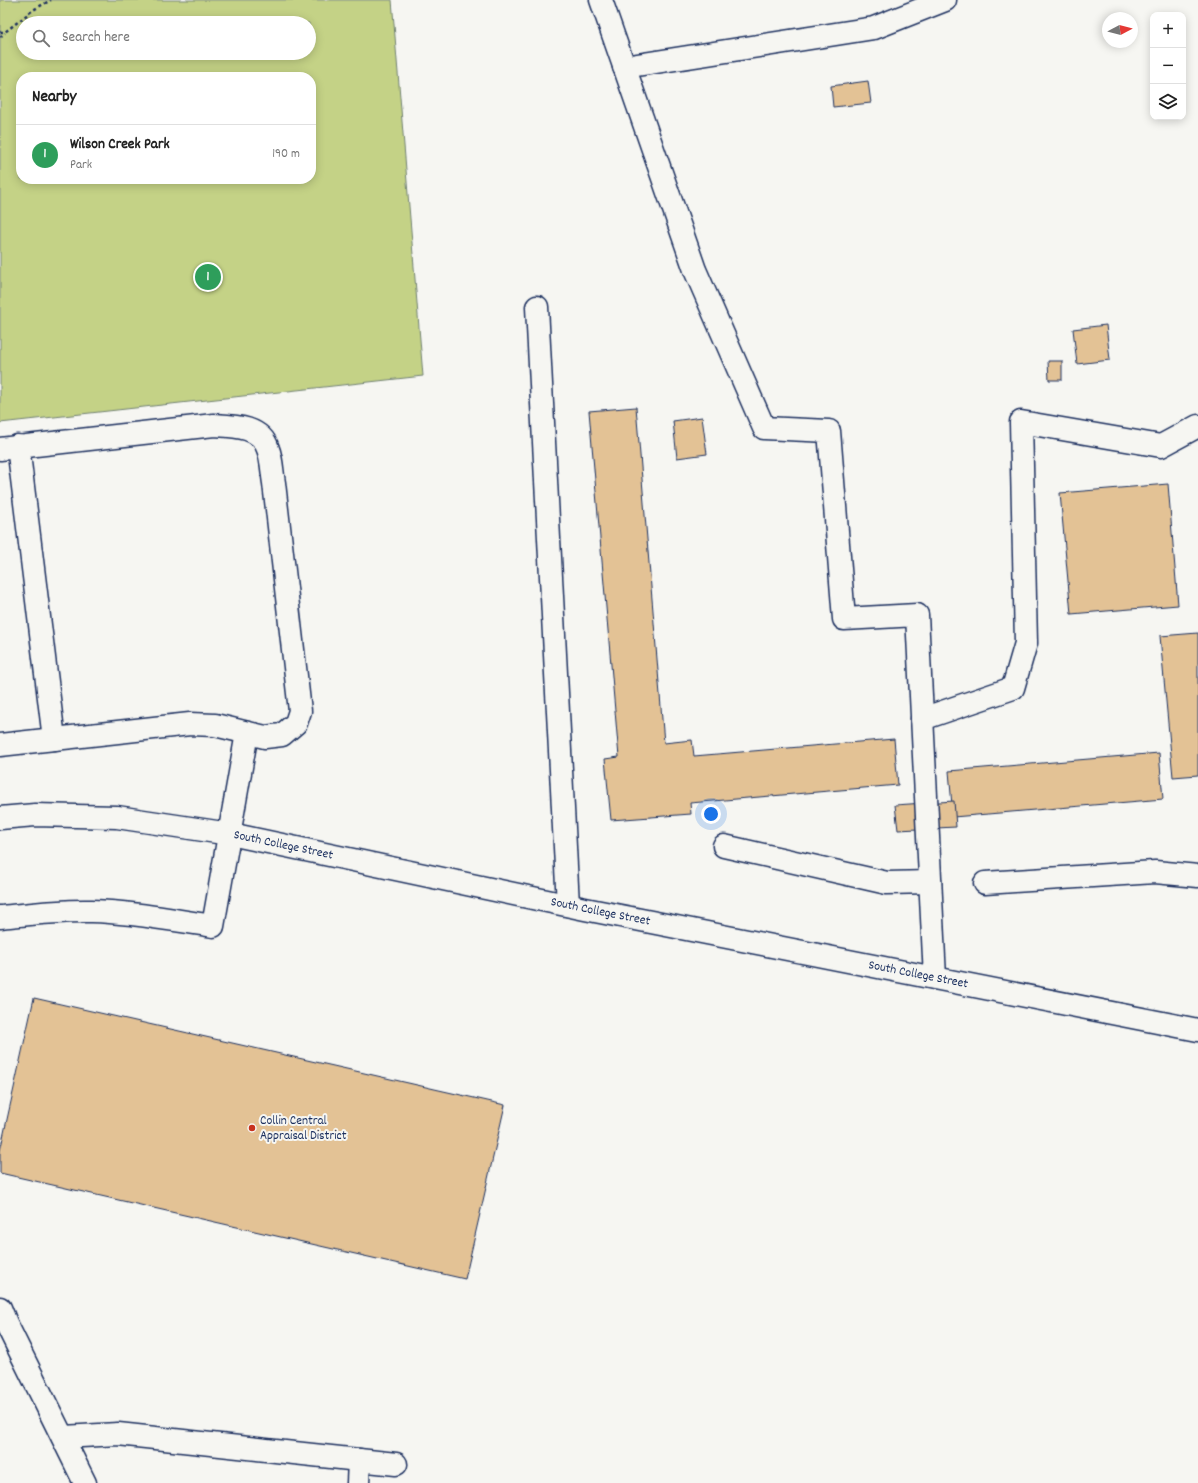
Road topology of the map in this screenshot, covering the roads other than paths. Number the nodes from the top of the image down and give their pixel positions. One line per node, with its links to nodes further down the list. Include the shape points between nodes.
1 (601, 0): 3 (street)
2 (945, 0): 3 (street, via 874,28)
3 (624, 67): 7 (street, via 695,270 764,428 829,431 844,619 917,615)
4 (537, 308): 17 (street)
5 (1198, 426): 7 (street, via 1161,446 1021,422 1026,643 1013,688)
6 (9, 448): 8 (street, via 214,425 249,429 261,436 268,448 274,483 300,710 296,723 282,735 265,737); 9 (street)
7 (922, 719): 15 (street)
8 (247, 733): 9 (street, via 215,725 190,724); 12 (street)
9 (54, 739): 10 (street)
10 (0, 745)
11 (0, 818): 12 (street, South College Street, via 36,815 117,817)
12 (230, 834): 17 (street, South College Street); 18 (street, via 213,926 92,911)
13 (724, 846): 15 (street, via 887,883)
14 (1198, 876): 16 (street, via 1155,872)
15 (930, 882): 19 (street)
16 (985, 883)
17 (568, 905): 19 (street, South College Street)
18 (0, 917)
19 (935, 978): 20 (street, South College Street)
20 (1198, 1030)
21 (2, 1319): 22 (street)
22 (63, 1437): 23 (street, via 118,1434); 25 (street)
23 (359, 1460): 24 (street); 26 (street)
24 (396, 1464)
25 (85, 1483)
26 (358, 1483)

